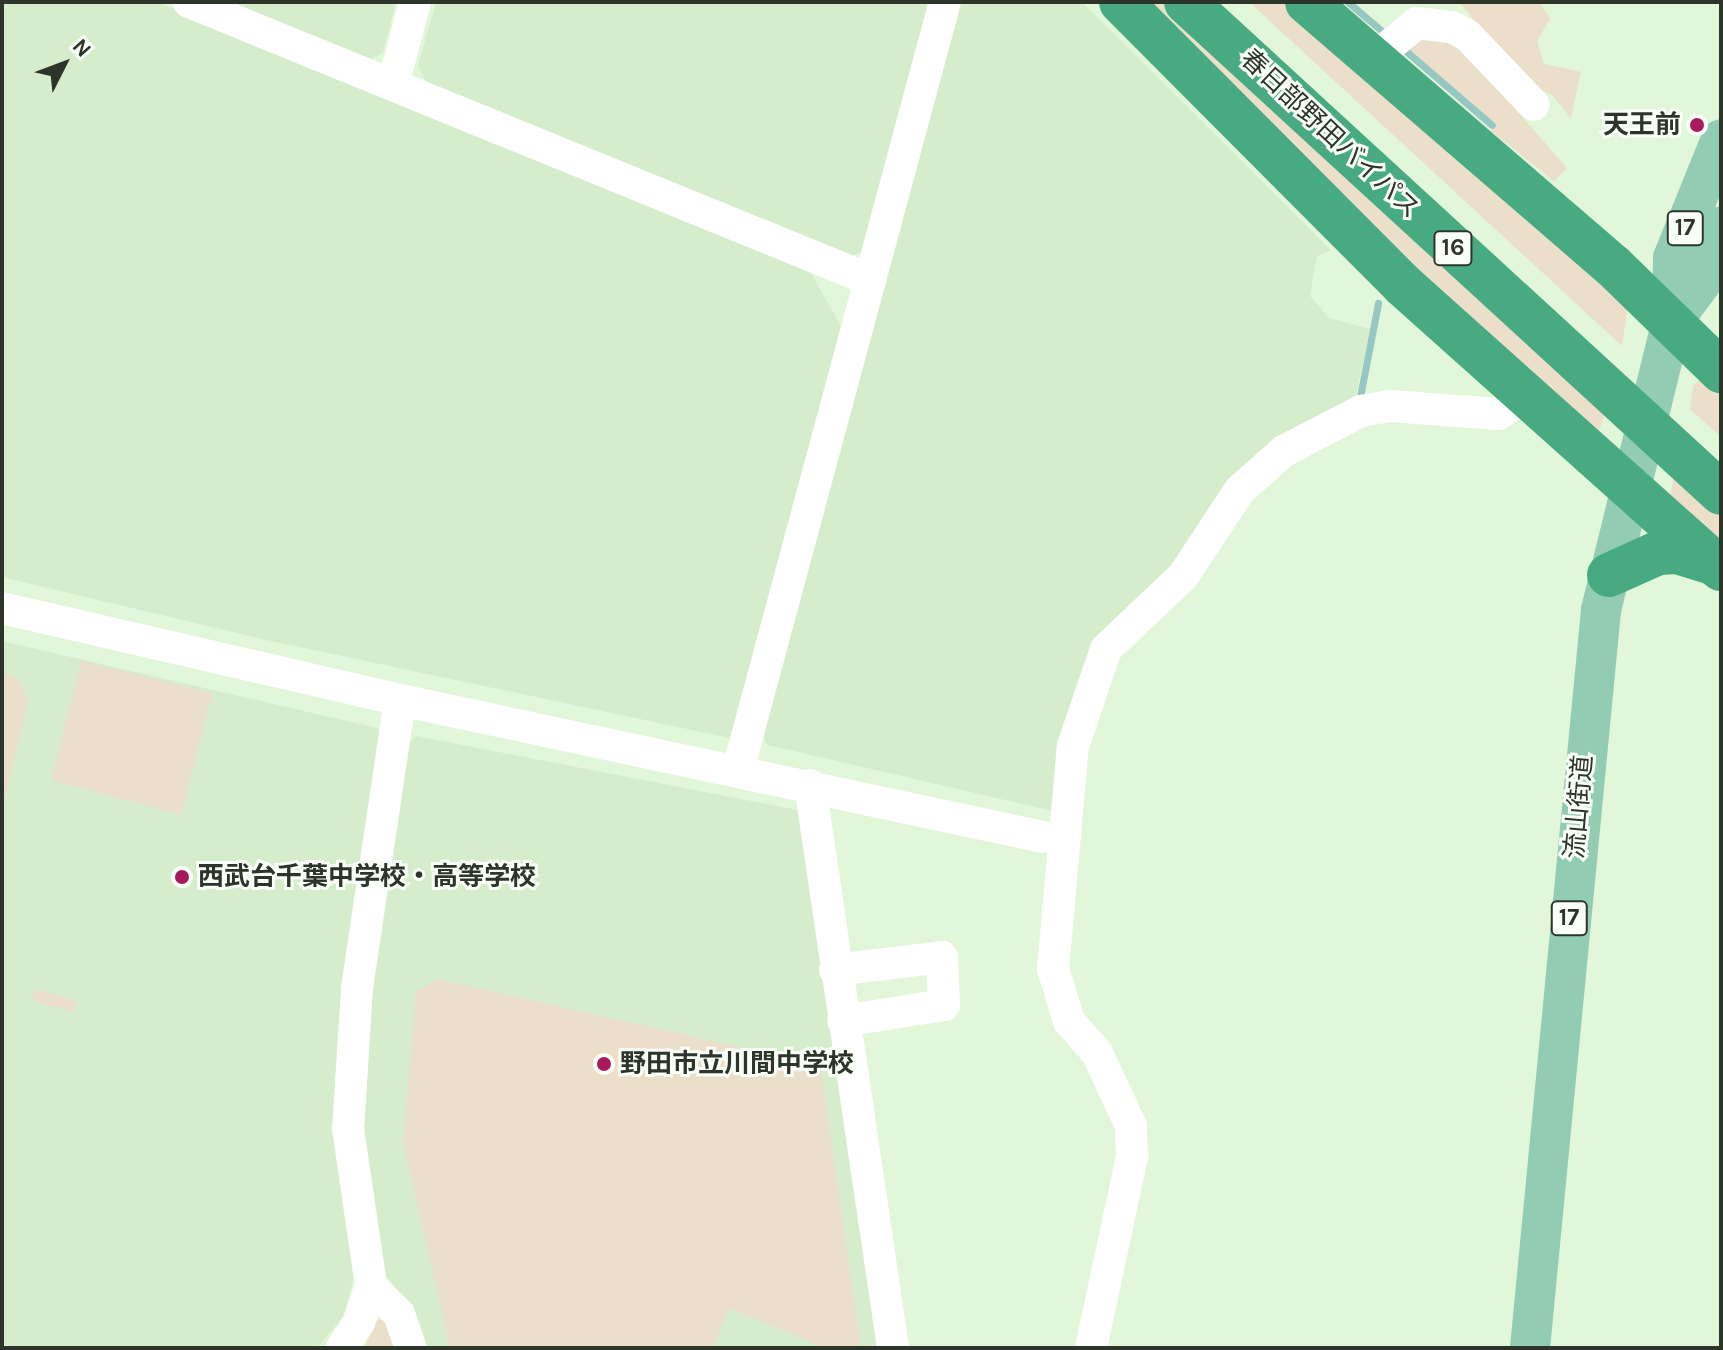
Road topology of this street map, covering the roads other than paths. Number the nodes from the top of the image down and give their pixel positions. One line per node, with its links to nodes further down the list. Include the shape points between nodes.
1 (189, 2): 9 (street)
2 (415, 2): 9 (street)
3 (945, 2): 13 (street)
4 (1121, 2): 16 (highway, 16, via 1281,167)
5 (1186, 2): 19 (highway, 春日部野田バイパス / 16)
6 (1228, 2): 17 (highway, 春日部野田バイパス / 16)
7 (1307, 2): 8 (highway)
8 (1373, 59): 10 (street, via 1417,23 1452,27 1468,36); 14 (highway)
9 (393, 85): 13 (street)
10 (1534, 105)
11 (1721, 139): 14 (main road, 流山街道 / 17, via 1673,258)
12 (1721, 226): 14 (main road, 流山街道 / 17, via 1701,283)
13 (871, 280): 24 (street)
14 (1672, 322): 15 (highway); 18 (main road, 流山街道 / 17)
15 (1721, 371)
16 (1523, 397): 18 (highway, 16); 33 (street, via 1499,414 1390,406 1361,411 1284,451 1240,490 1183,576 1106,649 1073,746 1053,969 1069,1021 1097,1053 1131,1126 1132,1157)
17 (1721, 455)
18 (1630, 491): 20 (highway, 16); 21 (main road, 流山街道 / 17)
19 (1721, 493)
20 (1718, 566): 21 (highway, via 1677,552 1658,553)
21 (1609, 575): 34 (main road, 流山街道 / 17, via 1590,688)
22 (2, 608): 23 (street)
23 (400, 700): 24 (street); 29 (street, via 357,988 348,1129)
24 (738, 770): 25 (street)
25 (810, 785): 26 (street); 27 (street)
26 (1043, 837)
27 (835, 970): 28 (street); 28 (street, via 942,957 944,1005)
28 (843, 1021): 32 (street)
29 (371, 1286): 30 (street); 31 (street, via 399,1314)
30 (342, 1348)
31 (411, 1348)
32 (893, 1348)
33 (1091, 1348)
34 (1530, 1348)

